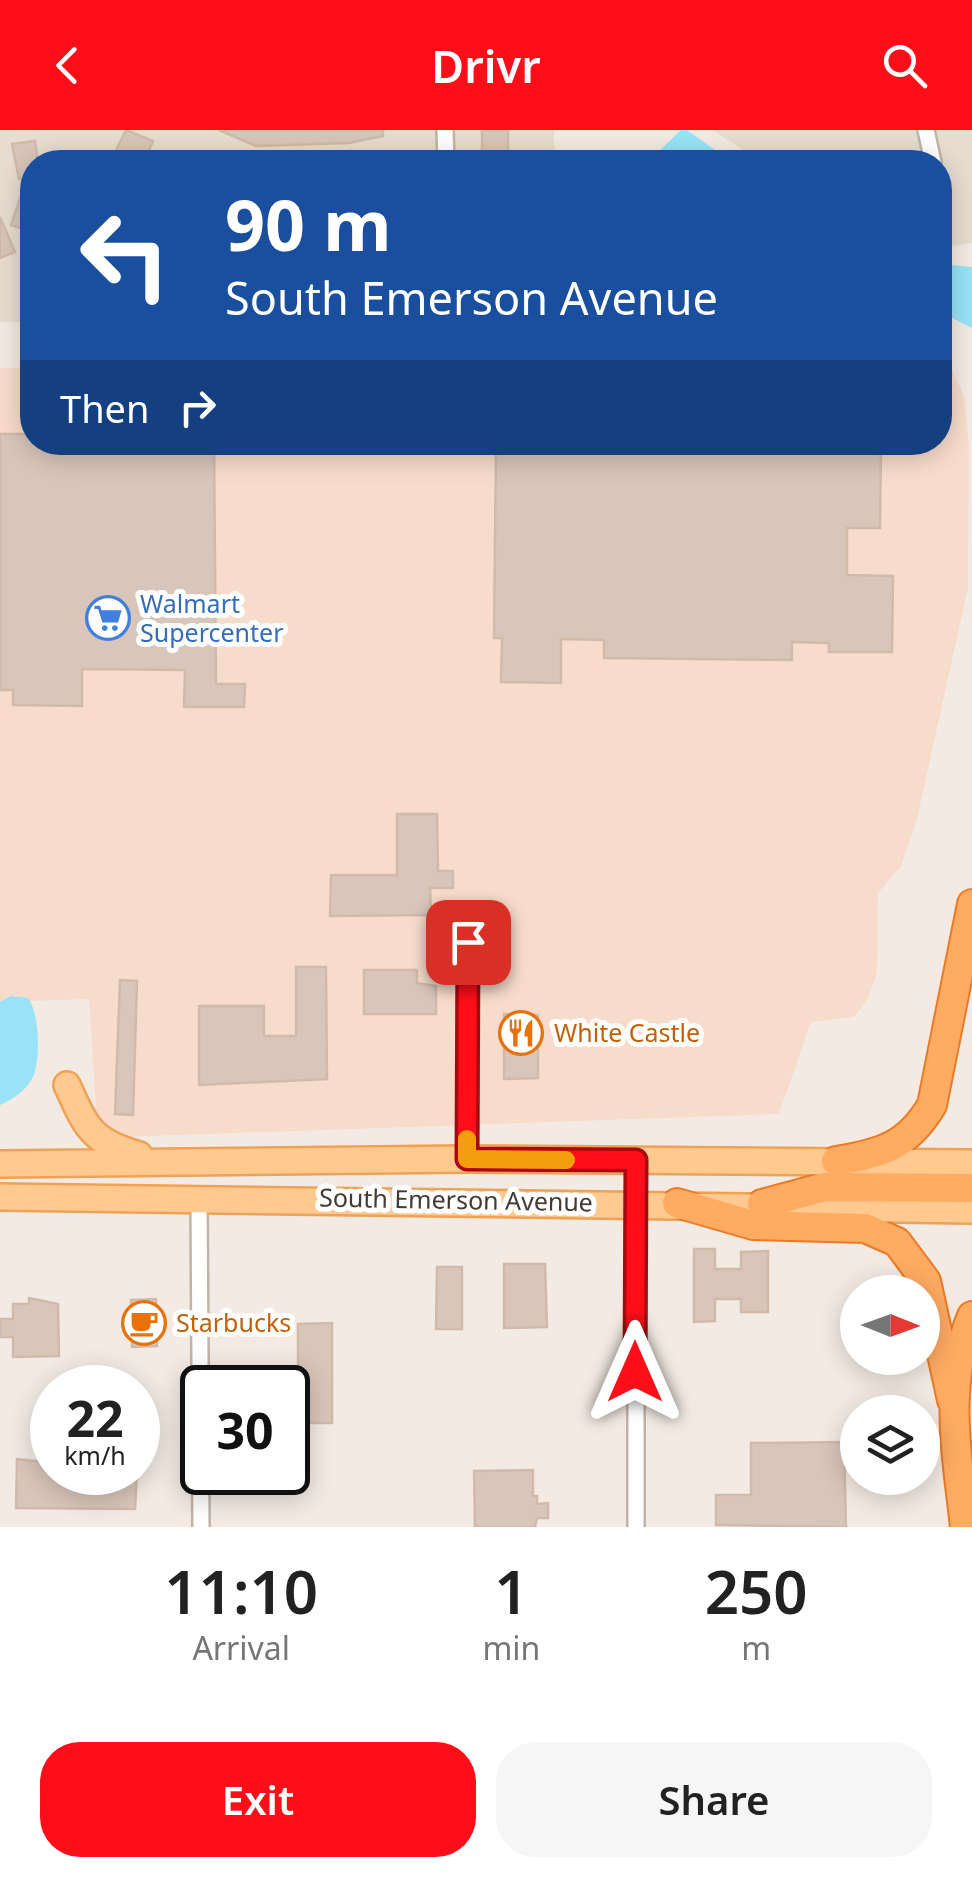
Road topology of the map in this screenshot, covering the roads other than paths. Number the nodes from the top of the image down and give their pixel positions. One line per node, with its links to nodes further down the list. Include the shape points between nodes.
1 (972, 904): 6 (highway, via 932,1104 896,1147)
2 (468, 942): 4 (street)
3 (67, 1085): 7 (main road, via 84,1121 106,1146)
4 (467, 1159): 5 (main road, South Emerson Avenue); 7 (main road, South Emerson Avenue)
5 (636, 1160): 6 (main road, South Emerson Avenue); 13 (street)
6 (836, 1162): 8 (main road, South Emerson Avenue)
7 (168, 1163): 9 (main road, South Emerson Avenue)
8 (972, 1163)
9 (0, 1164)
10 (972, 1188): 15 (highway, via 825,1187)
11 (0, 1197): 12 (main road, South Emerson Avenue)
12 (199, 1198): 13 (main road, South Emerson Avenue); 19 (street)
13 (635, 1203): 14 (main road, South Emerson Avenue); 20 (street)
14 (677, 1203): 15 (main road, South Emerson Avenue); 18 (highway, via 753,1225 865,1228 897,1242 926,1281)
15 (762, 1204): 16 (main road, South Emerson Avenue)
16 (972, 1210)
17 (972, 1316): 18 (highway)
18 (952, 1400): 21 (highway)
19 (201, 1527)
20 (636, 1527)
21 (965, 1527)

